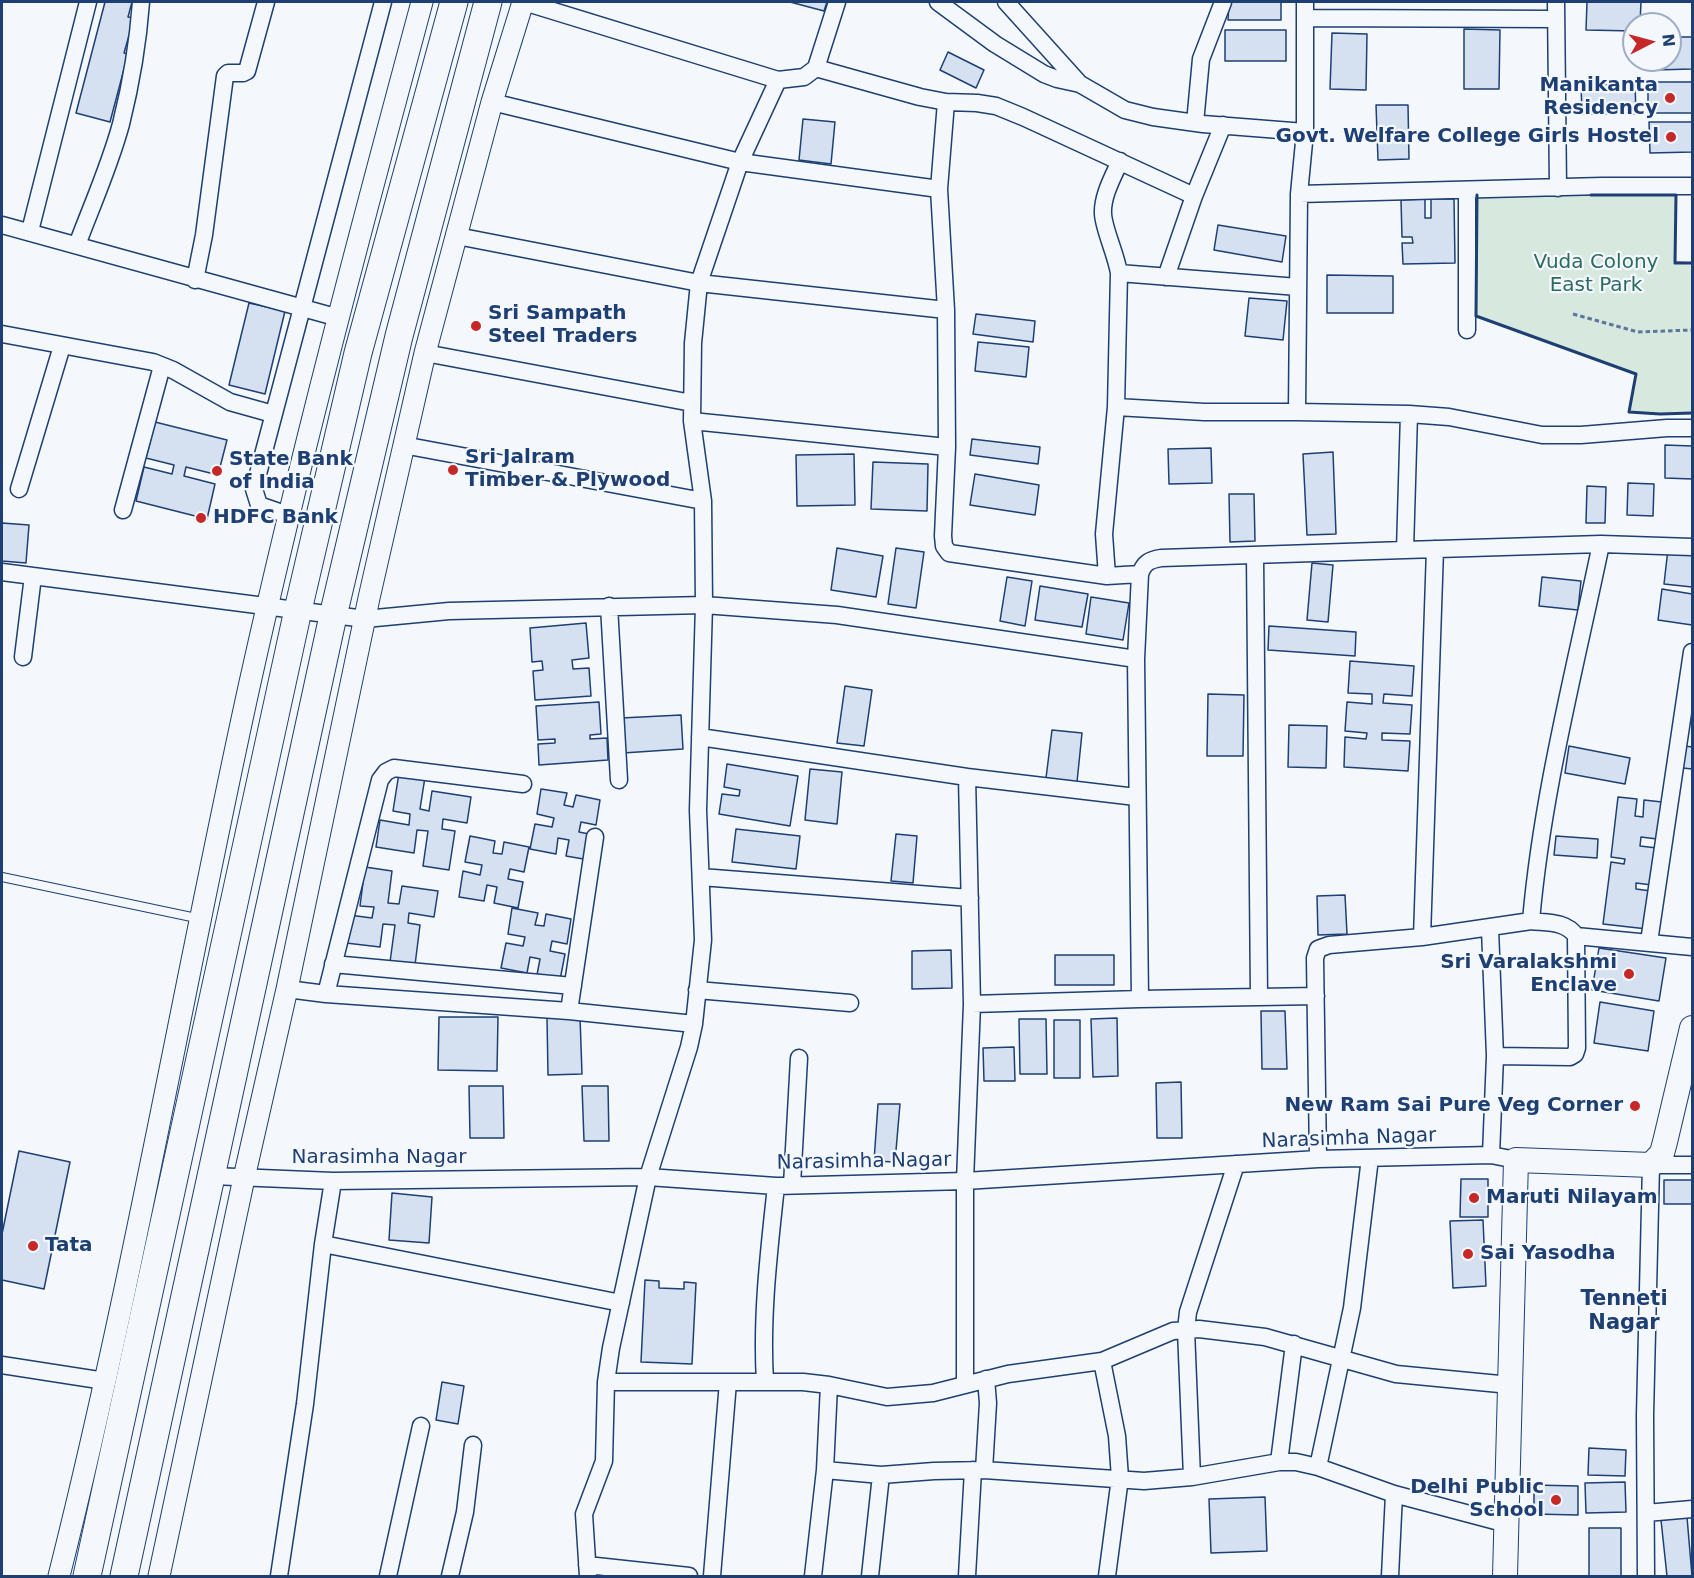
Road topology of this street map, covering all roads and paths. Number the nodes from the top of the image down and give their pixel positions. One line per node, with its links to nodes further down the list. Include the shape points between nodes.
1 (88, 2): 33 (street)
2 (141, 2): 35 (street, via 121,124)
3 (266, 2): 38 (street, via 247,71 225,76)
4 (383, 2): 41 (street)
5 (422, 2): 44 (street)
6 (454, 2): 76 (main road, via 358,352)
7 (488, 2): 77 (main road, via 399,336)
8 (524, 2): 17 (street); 19 (street)
9 (837, 2): 16 (street)
10 (938, 2): 18 (street, via 1044,74)
11 (1006, 2): 18 (street)
12 (1223, 2): 21 (street, via 1202,59)
13 (1556, 2): 15 (street)
14 (1305, 10): 15 (street); 23 (street)
15 (1556, 19): 27 (street)
16 (816, 68): 17 (street, via 804,77); 20 (street)
17 (778, 80): 25 (street)
18 (1080, 84): 21 (street, via 1125,110)
19 (492, 102): 25 (street); 34 (street)
20 (946, 102): 24 (street, via 996,106); 28 (street)
21 (1196, 123): 22 (street)
22 (1223, 125): 23 (street); 31 (street)
23 (1305, 132): 30 (street)
24 (1120, 161): 31 (street); 36 (street, via 1108,188 1103,215)
25 (740, 162): 28 (street); 39 (street)
26 (1692, 186): 27 (street)
27 (1558, 188): 29 (street)
28 (939, 189): 42 (street)
29 (1467, 190): 30 (street); 45 (street)
30 (1299, 194): 40 (street)
31 (1194, 196): 37 (street)
32 (2, 225): 33 (street)
33 (30, 231): 35 (street)
34 (458, 236): 39 (street); 49 (street)
35 (77, 245): 38 (street)
36 (1119, 273): 37 (street); 52 (street)
37 (1166, 277): 40 (street)
38 (195, 280): 41 (street)
39 (699, 283): 42 (street); 51 (street)
40 (1298, 287): 53 (street)
41 (301, 308): 44 (street); 54 (street)
42 (946, 310): 59 (street)
43 (1573, 314): 46 (path, via 1638,332)
44 (339, 318): 63 (street)
45 (1467, 330)
46 (1692, 330)
47 (2, 334): 48 (street)
48 (62, 346): 50 (street); 60 (street)
49 (425, 353): 51 (street); 58 (street)
50 (162, 366): 54 (street, via 230,402); 62 (street)
51 (692, 403): 56 (street)
52 (1116, 407): 53 (street); 72 (street, via 1104,534)
53 (1297, 412): 55 (street)
54 (273, 414): 63 (street, via 254,489 259,505)
55 (1408, 414): 57 (street, via 1449,417 1542,435); 67 (street)
56 (692, 421): 59 (street); 61 (street)
57 (1692, 428)
58 (403, 445): 61 (street); 78 (street)
59 (947, 447): 72 (street, via 943,536 949,553)
60 (19, 489)
61 (703, 501): 74 (street)
62 (123, 510)
63 (288, 514): 73 (street)
64 (1601, 544): 65 (street); 66 (street); 92 (street, via 1556,757)
65 (1692, 546)
66 (1435, 549): 67 (street); 95 (street)
67 (1405, 550): 68 (street)
68 (1255, 556): 70 (street, via 1152,559 1143,564); 104 (street)
69 (2, 572): 71 (street)
70 (1140, 574): 72 (street); 81 (street)
71 (33, 576): 73 (street); 80 (street)
72 (1107, 576)
73 (268, 605): 76 (street); 91 (street)
74 (704, 605): 75 (street); 81 (street, via 837,615); 82 (street)
75 (609, 606): 78 (street, via 449,611); 84 (street)
76 (298, 610): 77 (street); 156 (main road)
77 (333, 616): 78 (street); 120 (main road)
78 (364, 619): 100 (street)
79 (1692, 652): 96 (street)
80 (23, 657)
81 (1136, 659): 86 (street)
82 (700, 737): 83 (street); 89 (street)
83 (967, 777): 86 (street); 90 (street)
84 (619, 780)
85 (523, 784): 98 (street, via 394,768 386,772 380,780)
86 (1136, 797): 105 (street)
87 (595, 837): 99 (street)
88 (2, 877): 91 (lane)
89 (701, 877): 90 (street); 101 (street, via 703,940)
90 (970, 898): 107 (street)
91 (201, 919): 134 (street)
92 (1531, 921): 93 (street); 94 (street, via 1562,924)
93 (1490, 929): 95 (street); 111 (street)
94 (1576, 936): 96 (street); 111 (street, via 1575,1054)
95 (1422, 937): 103 (street, via 1318,949)
96 (1649, 942): 97 (street)
97 (1692, 947)
98 (333, 964): 99 (street); 102 (street)
99 (573, 986): 108 (street)
100 (287, 989): 102 (street); 122 (street)
101 (697, 990): 106 (street); 109 (street)
102 (326, 994): 108 (street)
103 (1316, 996): 104 (street); 114 (street)
104 (1259, 997): 105 (street)
105 (1140, 999): 107 (street)
106 (850, 1003)
107 (972, 1004): 124 (street)
108 (569, 1011): 109 (street)
109 (694, 1024): 121 (street)
110 (1692, 1028): 118 (main road, via 1662,1153)
111 (1495, 1056): 113 (street)
112 (799, 1058): 125 (street)
113 (1491, 1155): 115 (street, Narasimha Nagar); 116 (street, Narasimha Nagar)
114 (1318, 1158): 115 (street, Narasimha Nagar); 117 (street, Narasimha Nagar)
115 (1370, 1158): 131 (street, via 1352,1308)
116 (1516, 1160): 118 (main road); 140 (main road)
117 (1236, 1164): 124 (street, Narasimha Nagar); 128 (street)
118 (1651, 1165): 119 (street); 152 (street)
119 (1692, 1165)
120 (212, 1176): 122 (street, Narasimha Nagar); 157 (main road)
121 (648, 1177): 123 (street, Narasimha Nagar); 125 (street, Narasimha Nagar); 127 (street)
122 (244, 1178): 123 (street, Narasimha Nagar); 158 (street)
123 (333, 1181): 126 (street)
124 (965, 1181): 125 (street, Narasimha Nagar); 139 (street)
125 (784, 1185): 137 (street, via 766,1279 762,1340)
126 (323, 1244): 127 (street); 159 (street, via 305,1404)
127 (621, 1304): 135 (street)
128 (1186, 1330): 129 (street, via 1238,1333); 130 (street, via 1173,1331); 148 (street)
129 (1294, 1344): 131 (street); 143 (street)
130 (1102, 1360): 133 (street); 149 (street, via 1117,1436)
131 (1341, 1360): 140 (street, via 1396,1374); 144 (street)
132 (2, 1365): 134 (street)
133 (986, 1379): 139 (street); 146 (street, via 988,1403)
134 (105, 1381): 155 (street)
135 (606, 1382): 136 (street); 154 (street, via 604,1461 584,1514)
136 (728, 1382): 137 (street); 163 (street)
137 (765, 1382): 138 (street)
138 (829, 1385): 139 (street, via 887,1397 933,1393); 145 (street)
139 (965, 1385)
140 (1510, 1385): 153 (main road)
141 (421, 1426): 160 (street)
142 (473, 1445): 161 (street, via 465,1512)
143 (1278, 1462): 144 (street); 148 (street)
144 (1318, 1467): 150 (street)
145 (825, 1470): 147 (street); 164 (street)
146 (978, 1470): 147 (street); 149 (street); 166 (street)
147 (881, 1475): 165 (street)
148 (1192, 1477): 149 (street, via 1144,1481)
149 (1120, 1478): 167 (street)
150 (1394, 1494): 153 (street); 168 (street)
151 (1692, 1509): 152 (street)
152 (1646, 1513): 170 (street)
153 (1507, 1524): 169 (main road)
154 (587, 1570): 162 (street)
155 (59, 1576)
156 (87, 1576)
157 (124, 1576)
158 (159, 1576)
159 (279, 1576)
160 (388, 1576)
161 (450, 1576)
162 (689, 1576)
163 (712, 1576)
164 (813, 1576)
165 (870, 1576)
166 (967, 1576)
167 (1107, 1576)
168 (1390, 1576)
169 (1505, 1576)
170 (1646, 1576)

